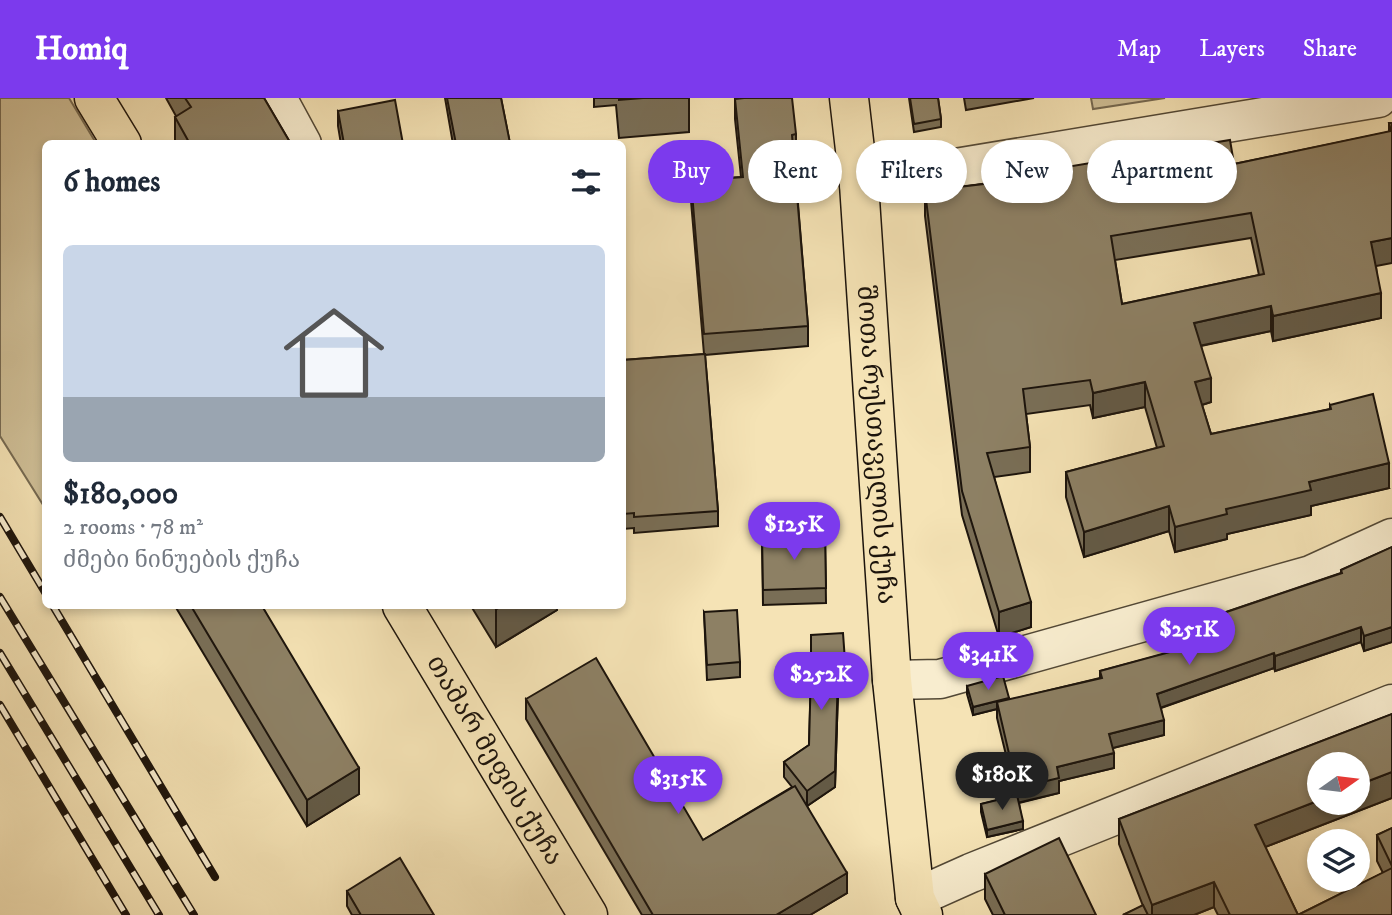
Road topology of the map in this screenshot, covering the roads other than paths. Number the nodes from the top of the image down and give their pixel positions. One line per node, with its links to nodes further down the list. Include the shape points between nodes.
1 (94, 98): 5 (main road)
2 (278, 98): 6 (street)
3 (849, 98): 7 (main road, შოთა რუსთაველის ქუჩა)
4 (1378, 98): 8 (street)
5 (120, 140)
6 (300, 140)
7 (856, 158)
8 (967, 166)
9 (860, 203): 12 (main road, შოთა რუსთაველის ქუჩა)
10 (1392, 538): 12 (street, via 1311,575 940,679)
11 (404, 609): 15 (main road, თამარ მეფის ქუჩა)
12 (892, 680): 14 (main road, შოთა რუსთაველის ქუჩა)
13 (1392, 704): 14 (street, via 971,873)
14 (919, 906)
15 (587, 915)

